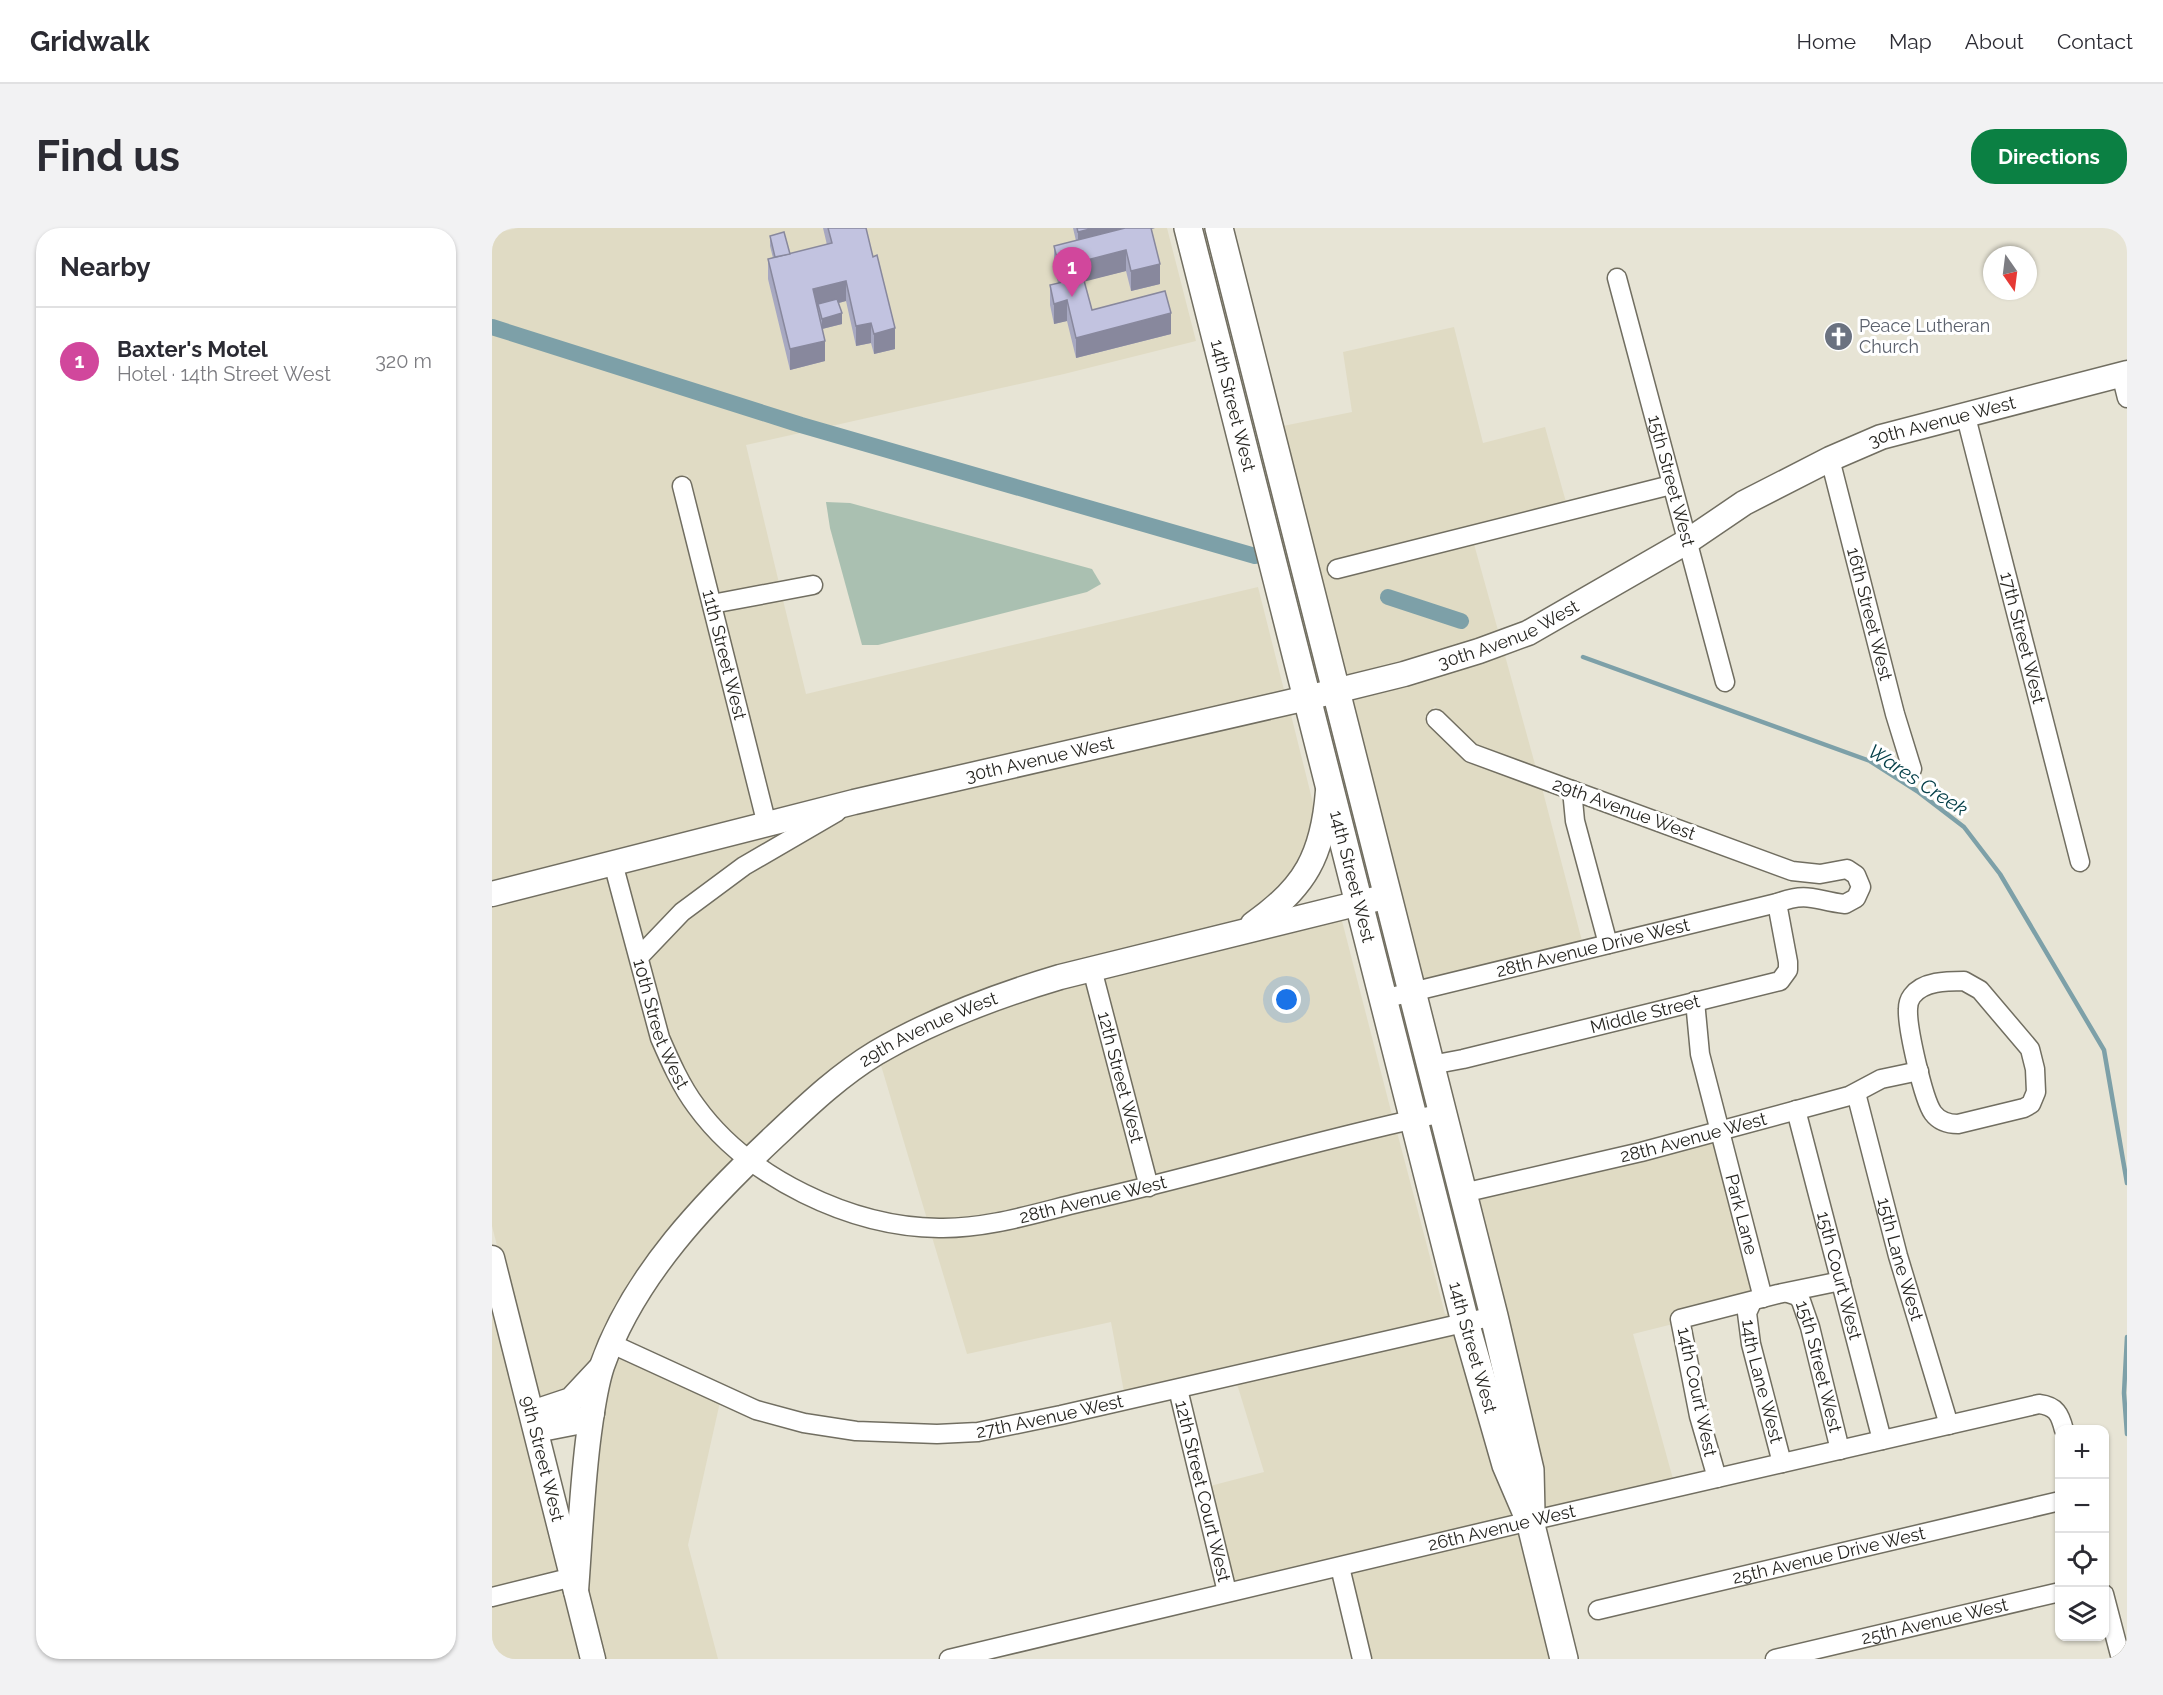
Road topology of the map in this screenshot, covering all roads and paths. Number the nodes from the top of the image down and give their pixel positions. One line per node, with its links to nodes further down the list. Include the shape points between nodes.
1 (1188, 228): 16 (main road, 14th Street West)
2 (1219, 228): 15 (main road, 14th Street West)
3 (1617, 278): 8 (street, 15th Street West)
4 (2124, 373): 5 (street); 6 (street, 30th Avenue West)
5 (2127, 398)
6 (1965, 413): 7 (street, 30th Avenue West, via 1881,436); 23 (street, 17th Street West)
7 (1830, 459): 10 (street, 30th Avenue West, via 1744,503); 18 (street, 16th Street West)
8 (1671, 485): 10 (street, 15th Street West); 11 (street)
9 (682, 486): 13 (street, 11th Street West)
10 (1688, 541): 14 (street, 15th Street West); 15 (street, 30th Avenue West, via 1528,633 1404,674)
11 (1337, 569)
12 (813, 585): 13 (street)
13 (712, 604): 22 (street, 11th Street West)
14 (1725, 682)
15 (1335, 690): 16 (street, 30th Avenue West); 27 (main road, 14th Street West)
16 (1307, 698): 19 (main road, 14th Street West); 21 (street, 30th Avenue West)
17 (1436, 719): 20 (street, 29th Avenue West, via 1471,753)
18 (1912, 769)
19 (1329, 783): 29 (main road, 14th Street West); 31 (street, via 1323,832 1307,872 1275,908)
20 (1572, 790): 25 (street, 29th Avenue West); 32 (street, via 1575,821)
21 (854, 802): 22 (street, 30th Avenue West); 33 (street, 30th Avenue West, via 744,866 682,912)
22 (767, 825): 24 (street, 30th Avenue West)
23 (2080, 862)
24 (613, 863): 26 (street, 30th Avenue West); 33 (street, 10th Street West)
25 (1802, 873): 28 (street); 28 (street, via 1847,869 1856,875 1861,887 1856,898 1845,904)
26 (492, 894)
27 (1388, 896): 29 (street, 29th Avenue West); 35 (main road, 14th Street West)
28 (1801, 896): 30 (street, 28th Avenue Drive West)
29 (1359, 903): 31 (street, 29th Avenue West); 36 (main road, 14th Street West)
30 (1777, 903): 32 (street, 28th Avenue Drive West); 37 (street, Middle Street, via 1788,963 1786,976 1780,981)
31 (1242, 932): 34 (street, 29th Avenue West)
32 (1608, 944): 35 (street, 28th Avenue Drive West)
33 (639, 957): 45 (street, 10th Street West, via 660,1038 687,1092 711,1124)
34 (1092, 969): 45 (street, 29th Avenue West, via 984,1001 903,1038 839,1077); 46 (street, 12th Street West)
35 (1412, 991): 36 (street, 28th Avenue Drive West); 38 (main road, 14th Street West)
36 (1383, 999): 43 (main road, 14th Street West)
37 (1695, 1001): 38 (street, Middle Street); 44 (street, Park Lane, via 1700,1054)
38 (1431, 1065): 42 (main road, 14th Street West)
39 (1919, 1071): 39 (street, via 1933,1113 1952,1124 2024,1108 2031,1104 2036,1092 2030,1049 1980,990 1964,981 1932,984 1910,998 1908,1017); 40 (street, 28th Avenue West, via 1881,1079)
40 (1856, 1093): 41 (street, 28th Avenue West); 59 (street, 15th Lane West, via 1898,1256)
41 (1796, 1110): 44 (street, 28th Avenue West); 49 (street, 15th Court West)
42 (1443, 1113): 43 (street, 28th Avenue West); 47 (main road, 14th Street West)
43 (1413, 1119): 46 (street, 28th Avenue West); 53 (main road, 14th Street West)
44 (1719, 1130): 47 (street, 28th Avenue West); 51 (street, Park Lane)
45 (748, 1161): 46 (street, 28th Avenue West, via 815,1199 846,1211 921,1227 995,1222); 54 (street, 29th Avenue West, via 660,1259)
46 (1149, 1187)
47 (1463, 1193): 52 (main road, 14th Street West)
48 (492, 1258): 58 (street, 9th Street West)
49 (1841, 1281): 50 (street); 61 (street, 15th Court West)
50 (1788, 1293): 51 (street); 62 (street, 15th Street West, via 1801,1301 1810,1327)
51 (1758, 1300): 63 (street, 14th Lane West, via 1747,1313 1751,1344); 64 (street, 14th Court West, via 1680,1319 1699,1416)
52 (1494, 1316): 53 (street, 27th Avenue West); 66 (main road, 14th Street West, via 1530,1470)
53 (1465, 1322): 56 (street, 27th Avenue West); 66 (main road, 14th Street West, via 1506,1465)
54 (612, 1344): 55 (street, 29th Avenue West); 56 (street, 27th Avenue West, via 756,1410 856,1431 978,1431)
55 (602, 1366): 57 (street, 29th Avenue West); 58 (street, 29th Avenue West, via 571,1400)
56 (1178, 1389): 69 (street, 12th Street Court West)
57 (592, 1413): 58 (street, via 582,1421); 68 (street, 29th Avenue West)
58 (534, 1421): 68 (street, 9th Street West)
59 (1949, 1425): 60 (street, 26th Avenue West, via 2039,1404 2055,1409); 61 (street, 26th Avenue West)
60 (2063, 1425)
61 (1882, 1440): 62 (street, 26th Avenue West)
62 (1840, 1450): 63 (street, 26th Avenue West)
63 (1782, 1463): 64 (street, 26th Avenue West)
64 (1717, 1478): 66 (street, 26th Avenue West)
65 (2055, 1502): 72 (street, 25th Avenue Drive West)
66 (1530, 1521): 67 (street, 26th Avenue West); 77 (main road, 14th Street West)
67 (1340, 1567): 69 (street, 26th Avenue West); 76 (street)
68 (574, 1584): 71 (street); 74 (street, 9th Street West)
69 (1227, 1592): 75 (street, 26th Avenue West)
70 (2055, 1593): 78 (street, 25th Avenue West)
71 (492, 1597)
72 (1598, 1610)
73 (2109, 1613): 79 (street)
74 (593, 1659)
75 (949, 1659)
76 (1362, 1659)
77 (1564, 1659)
78 (1775, 1659)
79 (2121, 1659)

